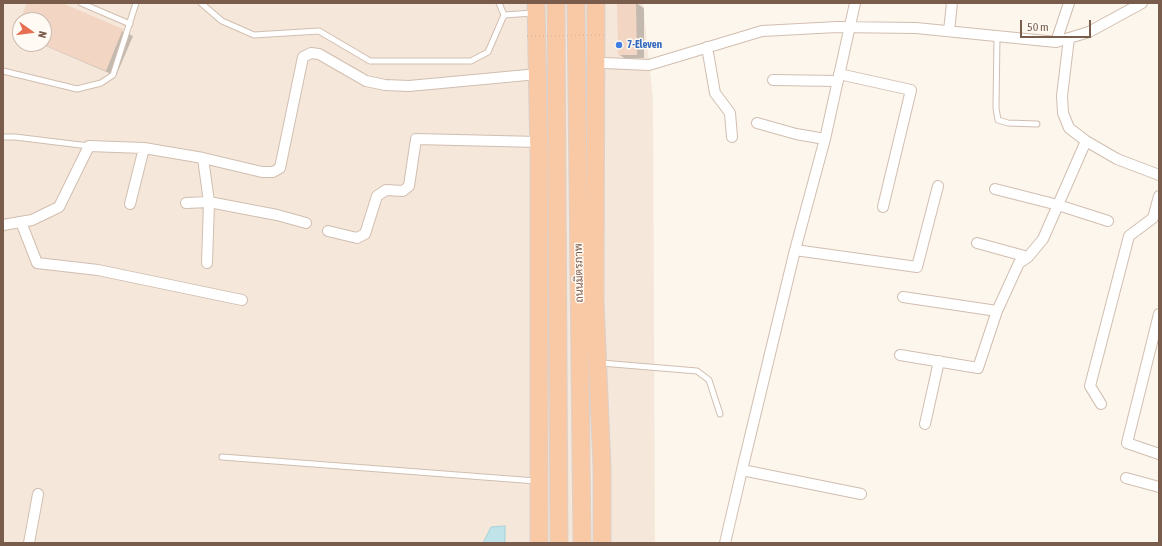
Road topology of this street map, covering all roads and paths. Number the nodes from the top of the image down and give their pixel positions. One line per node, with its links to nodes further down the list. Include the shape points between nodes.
1 (81, 3): 14 (lane)
2 (136, 3): 14 (lane)
3 (201, 3): 13 (lane, via 222,21 254,34 319,31 370,61 471,61 488,52)
4 (499, 3): 13 (lane)
5 (556, 3): 56 (highway, ถนนมิตรภาพ)
6 (576, 3): 57 (highway, ถนนมิตรภาพ)
7 (596, 3): 38 (highway, ถนนมิตรภาพ)
8 (854, 3): 15 (street)
9 (952, 3): 16 (street)
10 (1069, 3): 21 (street)
11 (1142, 3): 20 (street, via 1089,32)
12 (536, 8): 13 (lane); 25 (highway)
13 (504, 15)
14 (130, 24): 24 (lane, via 113,75 101,83 77,89)
15 (848, 28): 16 (street, via 916,28); 22 (street, via 762,31); 26 (street)
16 (949, 31): 19 (street)
17 (605, 35): 18 (path, bridge)
18 (527, 36)
19 (997, 36): 21 (street); 29 (lane, via 998,120)
20 (1069, 38): 21 (street); 33 (street, via 1062,96 1063,113 1069,128)
21 (1056, 42)
22 (707, 47): 23 (street, via 649,65); 31 (street, via 716,92 730,113)
23 (604, 63)
24 (3, 71)
25 (538, 74): 34 (highway); 37 (street, via 409,86 385,85 366,81 319,54 311,53 303,57 280,168 273,172 262,172)
26 (839, 77): 27 (street); 32 (street); 48 (street, via 911,90)
27 (773, 80)
28 (757, 123): 32 (street)
29 (1037, 124)
30 (3, 137): 35 (lane)
31 (732, 137)
32 (825, 139): 55 (street)
33 (1086, 141): 40 (street, via 1117,159); 47 (street)
34 (538, 142): 39 (highway); 53 (street, via 416,139 409,186 403,191 386,190 377,196 365,234 356,238)
35 (89, 146): 36 (street); 50 (street, via 59,207 32,220)
36 (144, 148): 37 (street); 46 (street)
37 (203, 158): 44 (street)
38 (595, 168): 57 (highway); 66 (highway, ถนนมิตรภาพ)
39 (539, 174): 56 (highway); 74 (highway)
40 (1159, 175)
41 (938, 186): 55 (street, via 916,267)
42 (995, 189): 47 (street)
43 (1159, 196): 67 (street, via 1153,218 1128,236 1090,386)
44 (209, 202): 45 (street); 51 (street, via 277,215); 59 (street)
45 (186, 203)
46 (130, 204)
47 (1058, 205): 49 (street); 58 (street, via 1043,238)
48 (883, 207)
49 (1108, 221)
50 (21, 222): 52 (street); 61 (street, via 37,263 98,270)
51 (306, 224)
52 (3, 225)
53 (328, 232)
54 (977, 243): 58 (street)
55 (795, 250): 72 (street)
56 (557, 253): 80 (highway, ถนนมิตรภาพ)
57 (579, 253): 81 (highway, ถนนมิตรภาพ)
58 (1028, 257): 62 (street, via 1019,264)
59 (207, 262)
60 (903, 297): 62 (street)
61 (242, 300)
62 (997, 311): 65 (street, via 978,368)
63 (1159, 314): 70 (street, via 1127,443)
64 (900, 356): 65 (street)
65 (939, 361): 69 (street)
66 (597, 363): 68 (lane, via 697,371 709,380); 82 (highway, ถนนมิตรภาพ)
67 (1101, 404)
68 (720, 414)
69 (925, 424)
70 (1159, 454)
71 (222, 457): 74 (lane)
72 (742, 470): 77 (street); 83 (street)
73 (1126, 478): 75 (street)
74 (538, 481): 79 (highway)
75 (1159, 487)
76 (38, 494): 78 (street)
77 (861, 494)
78 (29, 543)
79 (539, 543)
80 (559, 543)
81 (582, 543)
82 (602, 543)
83 (725, 543)

